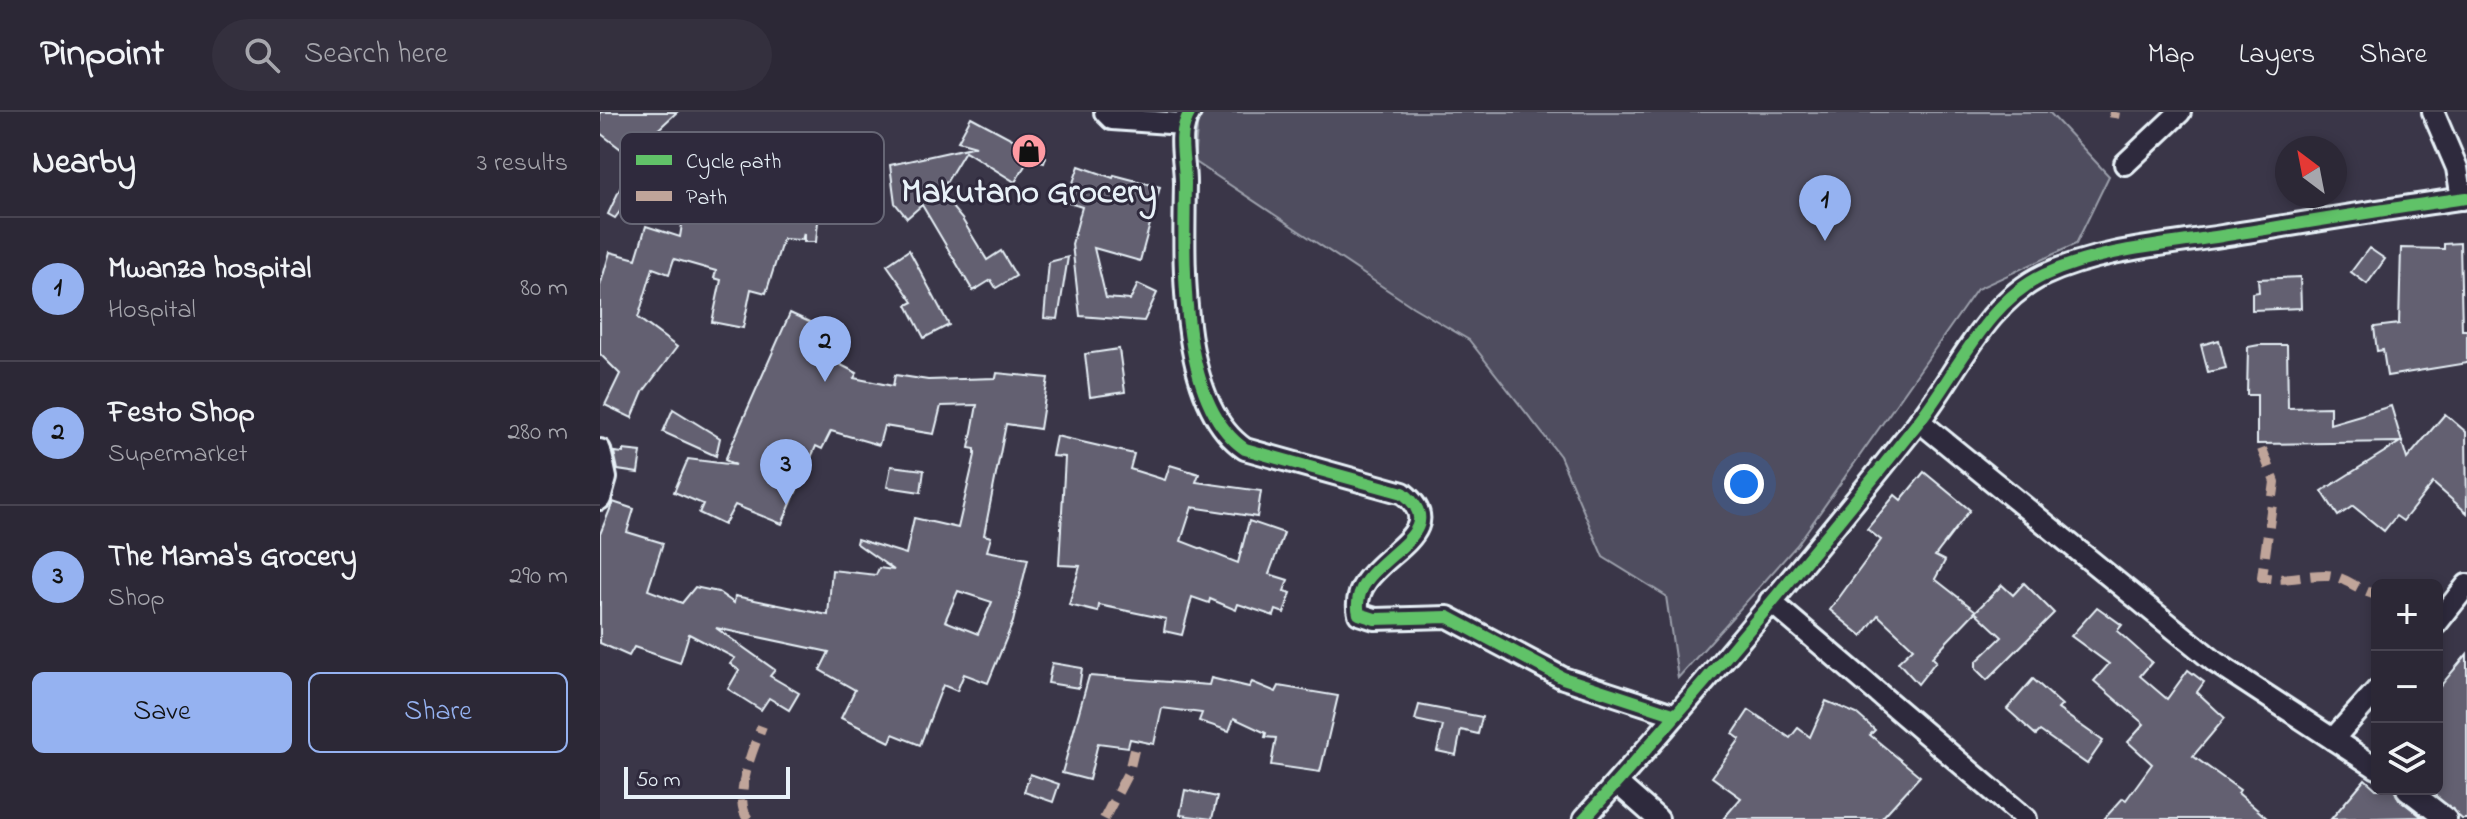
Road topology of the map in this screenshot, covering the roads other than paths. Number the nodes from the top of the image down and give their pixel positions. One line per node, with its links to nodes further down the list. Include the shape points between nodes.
1 (1105, 112): 4 (street, via 1112,119)
2 (2180, 112): 5 (street)
3 (2433, 112): 6 (street)
4 (1186, 118): 14 (street, via 1185,307 1203,383 1228,437 1245,449 1403,493 1419,512 1419,529 1369,575 1359,592 1359,614 1375,619 1448,617 1563,678)
5 (2125, 164)
6 (2465, 198): 7 (street, via 2166,245 2044,275 2018,290 1998,311)
7 (1919, 421): 11 (street); 15 (street, via 2215,662)
8 (600, 450): 9 (street, via 606,478)
9 (600, 499)
10 (2467, 585): 12 (street)
11 (1770, 601): 14 (street); 21 (street)
12 (2443, 615)
13 (2371, 697): 15 (street)
14 (1676, 715): 17 (street)
15 (2333, 739): 16 (street)
16 (2371, 764)
17 (1617, 783): 19 (street); 20 (street)
18 (2415, 795): 22 (street)
19 (1584, 819)
20 (1658, 819)
21 (2026, 819)
22 (2446, 819)

